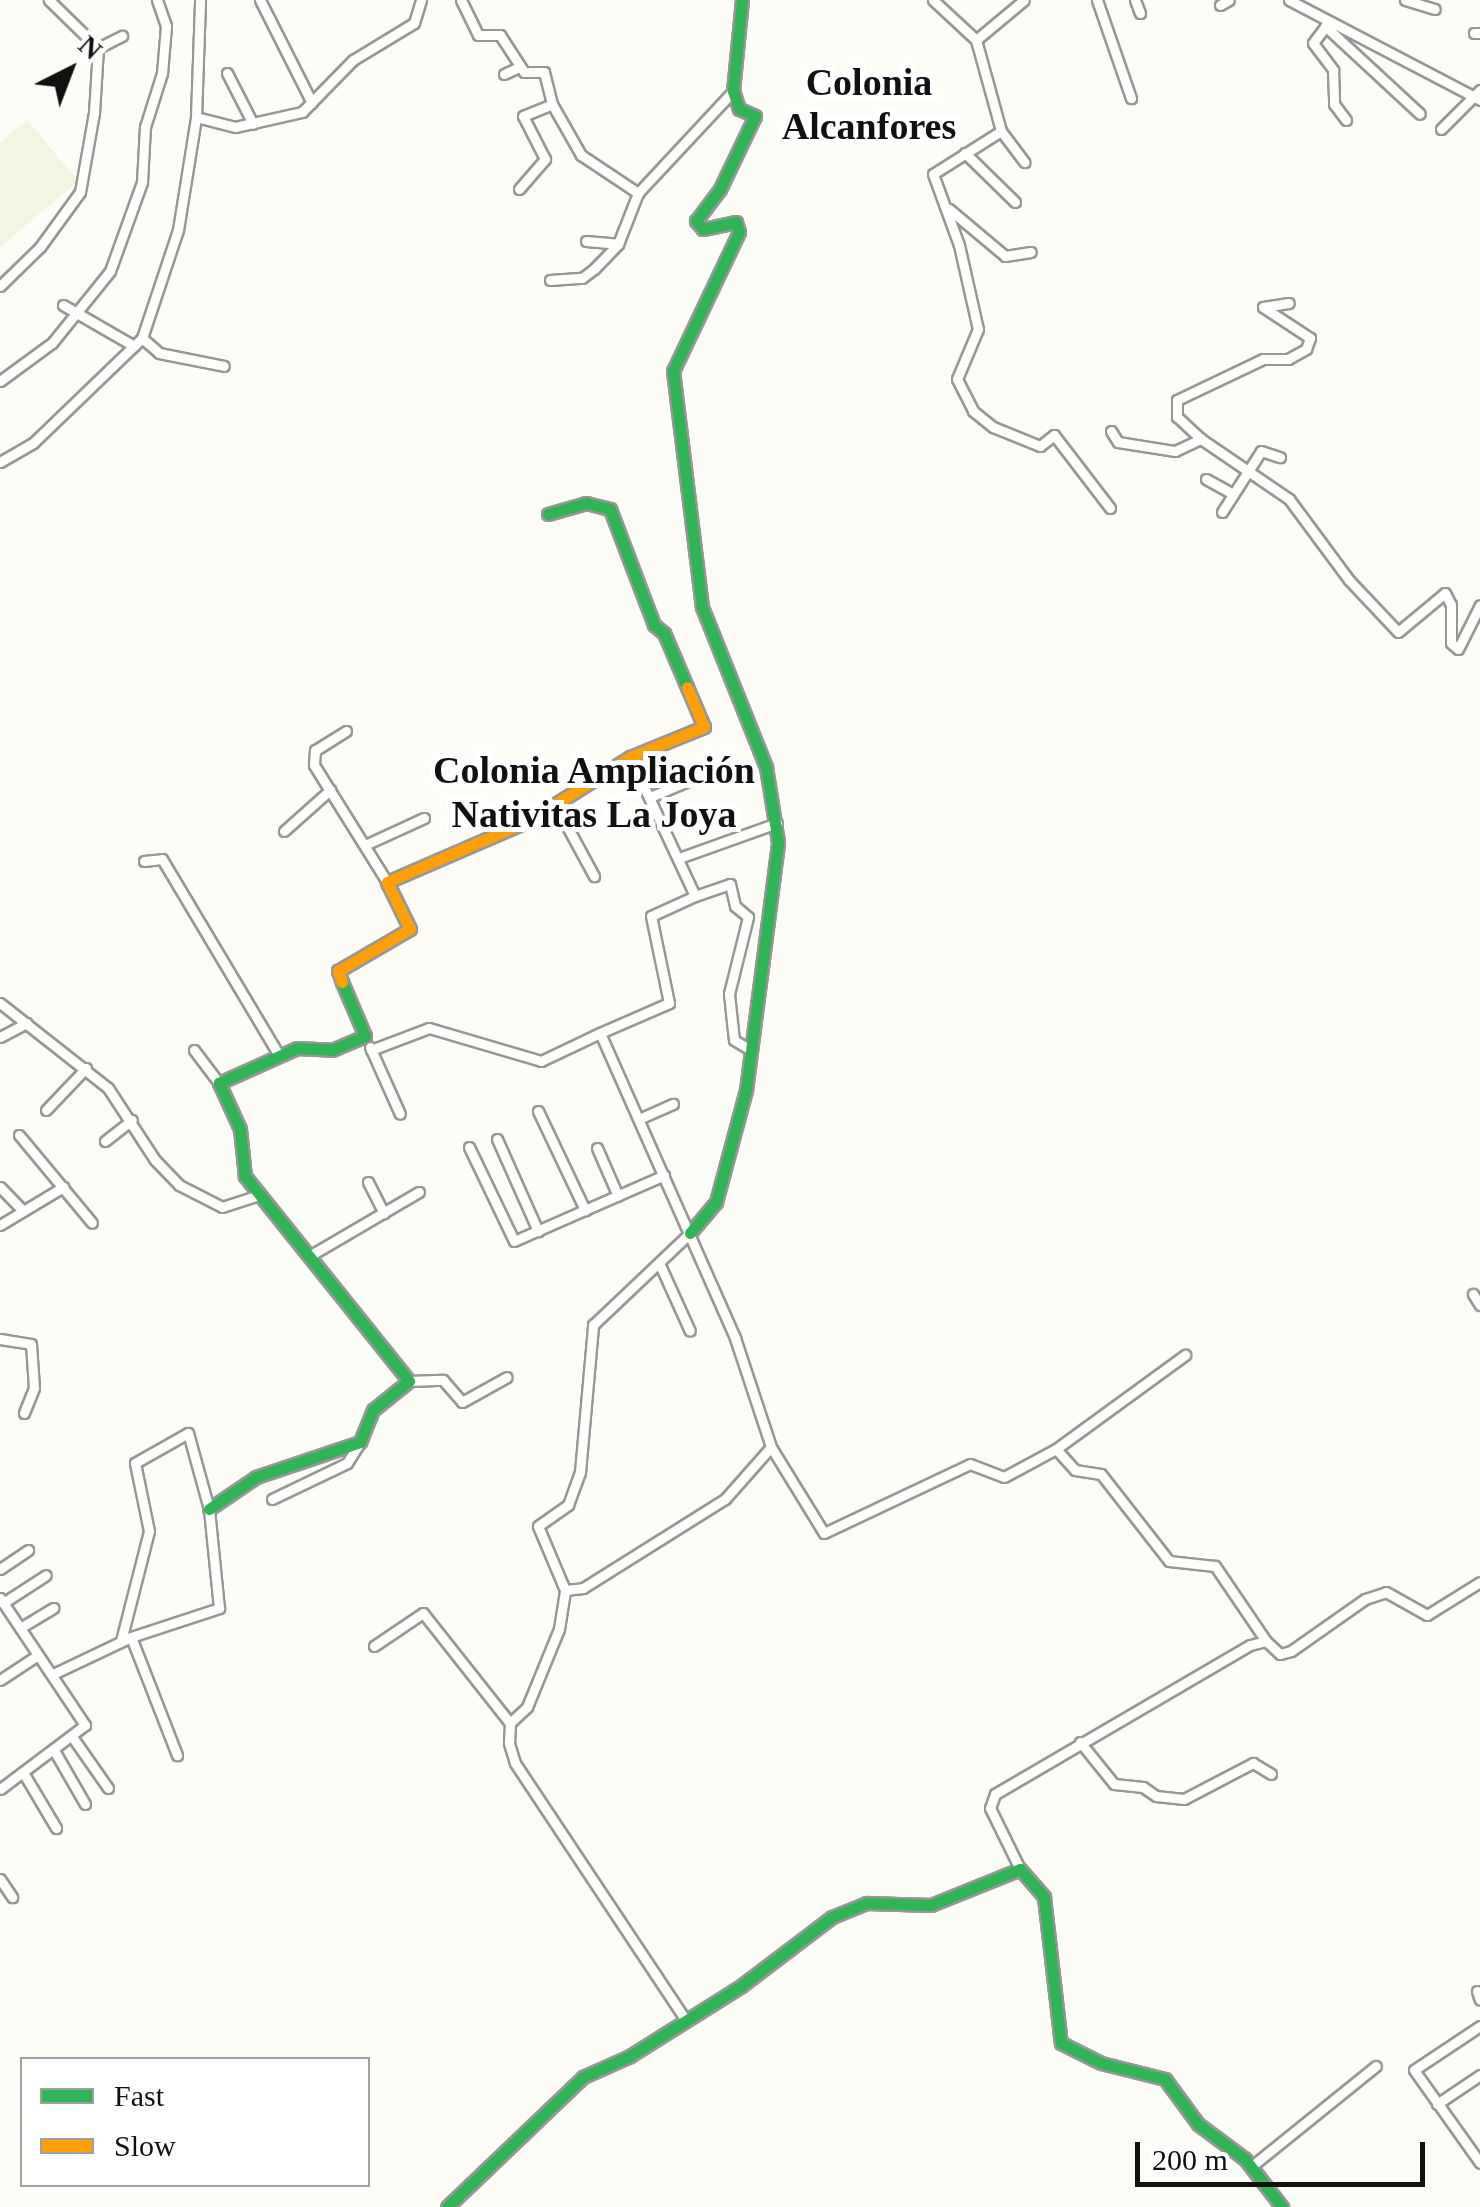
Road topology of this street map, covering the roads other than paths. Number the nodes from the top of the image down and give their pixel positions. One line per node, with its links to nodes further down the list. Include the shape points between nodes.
1 (49, 0): 19 (street)
2 (157, 0): 47 (street, via 166,44 144,127 142,182 104,285)
3 (200, 0): 29 (street)
4 (260, 0): 26 (street)
5 (421, 0): 26 (street, via 408,28 354,60)
6 (461, 0): 20 (street, via 478,36 500,35)
7 (742, 0): 23 (street)
8 (932, 0): 18 (street)
9 (1024, 0): 18 (street)
10 (1097, 0): 25 (street)
11 (1135, 0): 15 (street)
12 (1289, 0): 16 (street)
13 (1405, 0): 14 (street)
14 (1435, 8)
15 (1140, 14)
16 (1328, 23): 24 (street); 28 (street); 30 (street, via 1314,43 1334,70 1334,104)
17 (122, 36): 19 (street)
18 (976, 40): 33 (street)
19 (98, 48): 44 (street, via 80,192 40,247)
20 (520, 67): 22 (street); 27 (street, via 544,72)
21 (227, 73): 31 (street)
22 (504, 74)
23 (733, 90): 37 (street); 70 (street, via 739,109 754,116 720,189 696,220 704,230 736,222 739,232 673,371 702,607 766,767)
24 (1478, 95): 32 (street)
25 (1131, 98)
26 (312, 103): 31 (street, via 294,116)
27 (552, 104): 36 (street, via 522,119 545,159); 37 (street, via 581,154)
28 (1420, 114)
29 (196, 117): 31 (street, via 235,128); 48 (street, via 170,260)
30 (1346, 120)
31 (253, 124)
32 (1441, 129)
33 (1001, 131): 34 (street); 35 (street)
34 (965, 154): 38 (street); 39 (street, via 934,168)
35 (1024, 162)
36 (519, 189)
37 (638, 193): 41 (street)
38 (1016, 202)
39 (947, 207): 42 (street, via 1005,256); 59 (street, via 978,330 957,379 974,411 993,428 1040,446 1054,435)
40 (586, 241): 41 (street)
41 (618, 244): 43 (street, via 582,278)
42 (1031, 252)
43 (550, 280)
44 (0, 286)
45 (1289, 303): 53 (street, via 1263,307 1310,338 1306,349 1288,359 1263,359 1178,400 1178,417)
46 (63, 305): 47 (street)
47 (82, 313): 49 (street); 51 (street)
48 (142, 338): 49 (street); 50 (street, via 158,352)
49 (134, 346): 55 (street, via 32,443)
50 (224, 366)
51 (0, 381)
52 (1110, 431): 53 (street, via 1118,442 1175,450)
53 (1201, 438): 56 (street)
54 (1280, 457): 56 (street, via 1264,449)
55 (0, 462)
56 (1247, 472): 58 (street); 62 (street, via 1292,502 1349,580 1398,632 1444,593 1452,605 1451,643 1458,649)
57 (1206, 479): 58 (street)
58 (1233, 494): 60 (street)
59 (1110, 508)
60 (1222, 512)
61 (548, 514): 64 (street, via 586,503 610,509 654,624 703,722 700,730)
62 (1480, 604)
63 (346, 731): 66 (street, via 315,750 314,765)
64 (630, 757): 67 (street); 68 (street)
65 (688, 782): 67 (street)
66 (330, 790): 71 (street); 72 (street)
67 (650, 796): 73 (street)
68 (556, 806): 75 (street); 76 (street)
69 (424, 818): 72 (street)
70 (777, 823): 73 (street); 83 (street)
71 (284, 832)
72 (365, 846): 76 (street)
73 (679, 858): 77 (street)
74 (144, 860): 86 (street, via 162,859)
75 (594, 876)
76 (387, 882): 81 (street, via 410,929 338,971)
77 (695, 896): 80 (street, via 651,916 669,1002); 83 (street, via 730,884 748,918 729,994 734,1040)
78 (0, 1003): 79 (street)
79 (26, 1023): 82 (street); 87 (street)
80 (600, 1033): 85 (street, via 541,1061 428,1028); 93 (street)
81 (364, 1036): 85 (street); 86 (street, via 348,1047 304,1047)
82 (0, 1037)
83 (750, 1049): 113 (street, via 720,1190)
84 (194, 1050): 88 (street)
85 (371, 1050): 92 (street)
86 (279, 1055): 88 (street)
87 (86, 1068): 90 (street); 94 (street)
88 (219, 1083): 105 (street, via 240,1128 242,1168)
89 (673, 1104): 93 (street)
90 (46, 1110)
91 (538, 1111): 107 (street)
92 (400, 1114)
93 (640, 1118): 100 (street)
94 (132, 1120): 97 (street); 105 (street, via 154,1160 179,1185 222,1207)
95 (19, 1135): 102 (street)
96 (497, 1139): 112 (street)
97 (105, 1140)
98 (469, 1147): 112 (street, via 514,1240)
99 (597, 1148): 106 (street)
100 (664, 1175): 106 (street); 113 (street)
101 (368, 1182): 109 (street)
102 (63, 1186): 108 (street); 110 (street)
103 (0, 1187): 108 (street)
104 (419, 1192): 109 (street)
105 (259, 1195): 114 (street)
106 (618, 1196): 107 (street)
107 (585, 1210): 112 (street)
108 (23, 1211): 111 (street)
109 (384, 1213): 114 (street)
110 (92, 1223)
111 (0, 1225)
112 (538, 1231)
113 (690, 1233): 115 (street); 125 (street, via 759,1397)
114 (310, 1254): 122 (street)
115 (660, 1265): 118 (street); 133 (street, via 602,1314 590,1333 580,1472 568,1505 538,1526)
116 (1473, 1294): 117 (street)
117 (1480, 1304)
118 (690, 1331)
119 (0, 1340): 123 (street, via 30,1344 34,1388)
120 (1185, 1355): 126 (street)
121 (507, 1377): 122 (street, via 462,1402 443,1380)
122 (409, 1382): 124 (street, via 374,1410)
123 (24, 1413)
124 (360, 1442): 127 (street, via 347,1463); 128 (street, via 256,1477)
125 (771, 1447): 126 (street, via 824,1532 970,1464 1004,1477); 133 (street, via 725,1499 583,1588)
126 (1056, 1449): 138 (street, via 1074,1470 1101,1474 1168,1561 1215,1566)
127 (272, 1499)
128 (209, 1509): 137 (street, via 219,1608); 137 (street, via 188,1433 135,1462 149,1531)
129 (28, 1550): 130 (street)
130 (0, 1569)
131 (46, 1575): 134 (street)
132 (1480, 1582): 138 (street, via 1426,1615 1386,1592 1365,1599 1291,1652 1280,1654)
133 (565, 1590): 143 (street, via 559,1628 527,1707)
134 (2, 1600): 136 (street)
135 (53, 1608): 136 (street)
136 (20, 1628): 140 (street)
137 (126, 1639): 141 (street); 147 (street)
138 (1266, 1641): 145 (street, via 1180,1681)
139 (374, 1646): 143 (street, via 423,1613)
140 (38, 1655): 141 (street); 142 (street)
141 (53, 1674): 144 (street, via 84,1719)
142 (0, 1680)
143 (510, 1724): 157 (street, via 515,1763)
144 (73, 1738): 146 (street); 150 (street)
145 (1080, 1742): 149 (street, via 1114,1784 1143,1787 1156,1796 1184,1799 1253,1763); 154 (street, via 990,1800)
146 (55, 1752): 148 (street); 152 (street)
147 (178, 1755)
148 (24, 1774): 151 (street); 153 (street)
149 (1270, 1774)
150 (108, 1788)
151 (0, 1790)
152 (84, 1804)
153 (56, 1828)
154 (1020, 1869): 157 (street, via 930,1905 850,1907); 163 (street, via 1044,1897 1061,2043 1101,2063 1165,2079 1198,2124)
155 (0, 1879): 156 (street)
156 (12, 1896)
157 (685, 2019): 164 (street, via 583,2077)
158 (1480, 2026): 161 (street, via 1417,2064 1415,2076)
159 (1376, 2066): 163 (street)
160 (1480, 2075): 161 (street)
161 (1437, 2104): 162 (street)
162 (1480, 2163)
163 (1252, 2166): 165 (street)
164 (448, 2207)
165 (1282, 2207)

